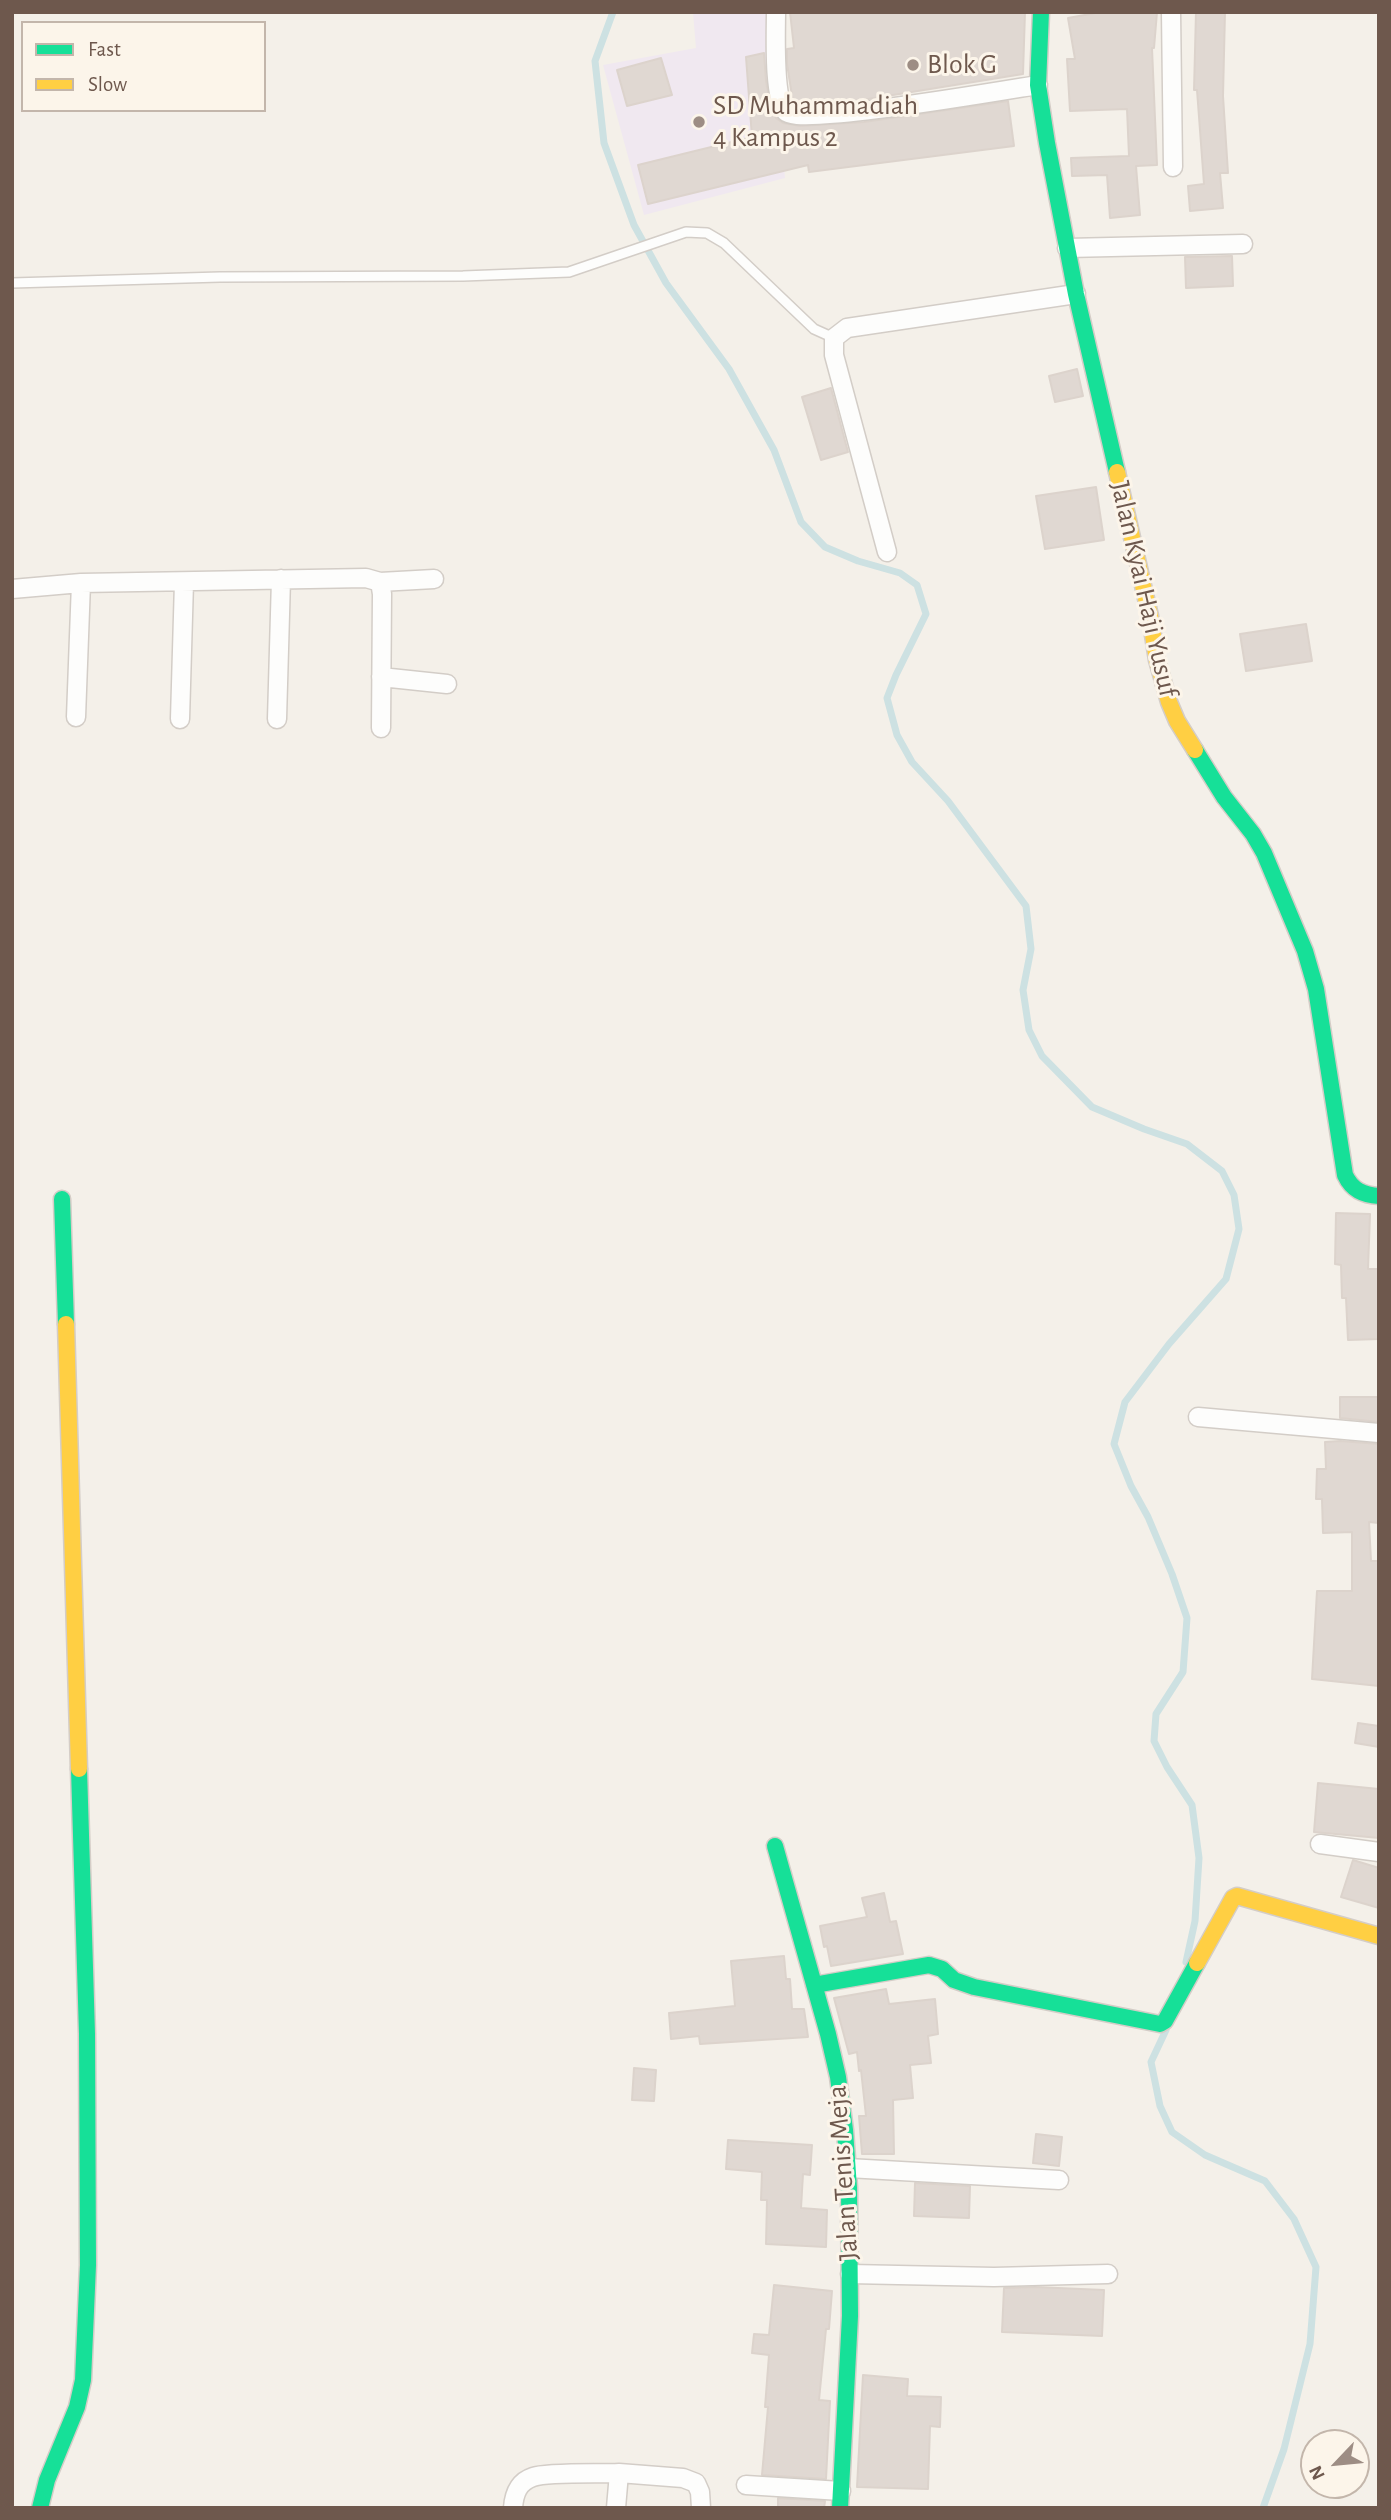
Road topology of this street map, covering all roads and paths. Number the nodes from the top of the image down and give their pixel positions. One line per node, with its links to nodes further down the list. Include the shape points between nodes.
1 (776, 12): 4 (street, via 779,95 784,111 793,116 847,114)
2 (1041, 12): 4 (street, Jalan Kyai Haji Yusuf)
3 (1171, 12): 5 (street)
4 (1038, 85): 7 (street, Jalan Kyai Haji Yusuf)
5 (1173, 167)
6 (1243, 244): 7 (street)
7 (1067, 248): 9 (street, Jalan Kyai Haji Yusuf)
8 (12, 283): 10 (lane, via 569,272 686,232 707,233 724,243 814,329)
9 (1076, 294): 10 (street, via 847,328); 24 (street, Jalan Kyai Haji Yusuf, via 1169,702 1224,797 1259,844 1287,902 1316,989 1345,1175 1357,1192)
10 (834, 338): 11 (street, via 834,355)
11 (887, 552)
12 (281, 579): 14 (street); 15 (street, via 366,578); 22 (street)
13 (434, 579): 15 (street)
14 (184, 582): 16 (street); 21 (street)
15 (380, 582): 18 (street)
16 (81, 583): 17 (street); 20 (street)
17 (12, 589)
18 (381, 677): 19 (street); 23 (street)
19 (446, 684)
20 (76, 717)
21 (180, 719)
22 (277, 719)
23 (381, 729)
24 (1379, 1196)
25 (62, 1199): 40 (street, via 87,2034 88,2265 83,2380)
26 (1198, 1417): 27 (street)
27 (1379, 1433)
28 (1320, 1844): 30 (street)
29 (775, 1846): 32 (street, Jalan Tenis Meja)
30 (1379, 1852)
31 (1379, 1936): 32 (street, via 1244,1897 1233,1898 1165,2021 1153,2024 974,1987 929,1965)
32 (814, 1985): 33 (street, Jalan Tenis Meja, via 838,2077)
33 (848, 2168): 34 (street); 35 (street, Jalan Tenis Meja)
34 (1059, 2180)
35 (850, 2274): 36 (street); 39 (street, Jalan Tenis Meja)
36 (1108, 2274)
37 (619, 2473): 41 (street, via 534,2476 520,2484); 42 (street); 43 (street, via 696,2483)
38 (746, 2485): 39 (street)
39 (841, 2500)
40 (40, 2508)
41 (513, 2508)
42 (616, 2508)
43 (701, 2508)

